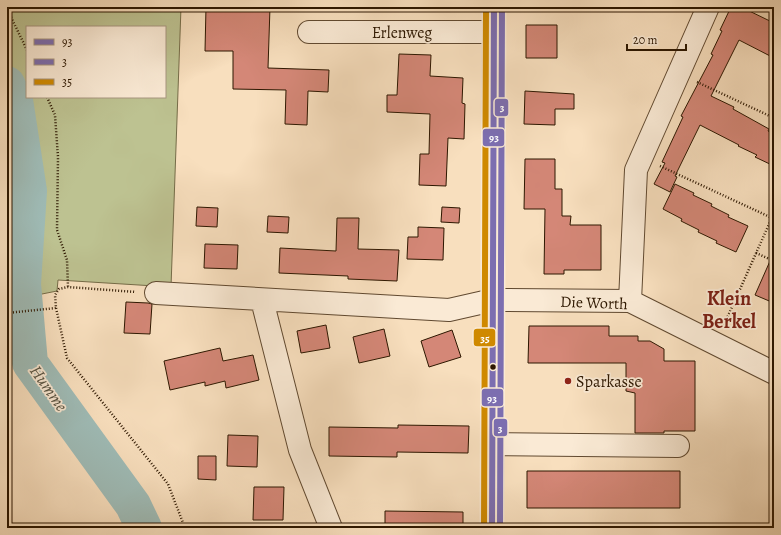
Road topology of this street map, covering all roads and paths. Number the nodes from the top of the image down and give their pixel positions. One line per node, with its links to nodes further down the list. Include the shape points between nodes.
1 (494, 7): 7 (street)
2 (708, 7): 9 (street)
3 (764, 7): 5 (path)
4 (7, 9): 8 (path)
5 (774, 12)
6 (309, 32): 7 (street, Erlenweg)
7 (494, 32): 20 (street)
8 (26, 48)
9 (679, 74): 11 (path); 12 (street)
10 (47, 98): 17 (path, via 54,115 58,157 57,230 67,260)
11 (774, 118)
12 (642, 158): 14 (path); 21 (street, via 636,170)
13 (774, 213): 14 (path)
14 (772, 218): 15 (path)
15 (756, 253): 16 (path); 24 (path)
16 (774, 261)
17 (68, 287): 18 (path); 22 (path, via 59,289 55,295)
18 (156, 293): 19 (street, Die Worth)
19 (262, 300): 20 (street, Die Worth, via 449,310); 29 (street, via 300,450)
20 (492, 300): 21 (street, Die Worth); 26 (street)
21 (630, 301): 24 (street, Die Worth)
22 (56, 308): 23 (path); 28 (path, via 67,358 168,484)
23 (7, 313)
24 (716, 344): 25 (street, Die Worth)
25 (774, 374)
26 (492, 444): 27 (street); 30 (street)
27 (678, 446)
28 (185, 528)
29 (331, 528)
30 (492, 528)

